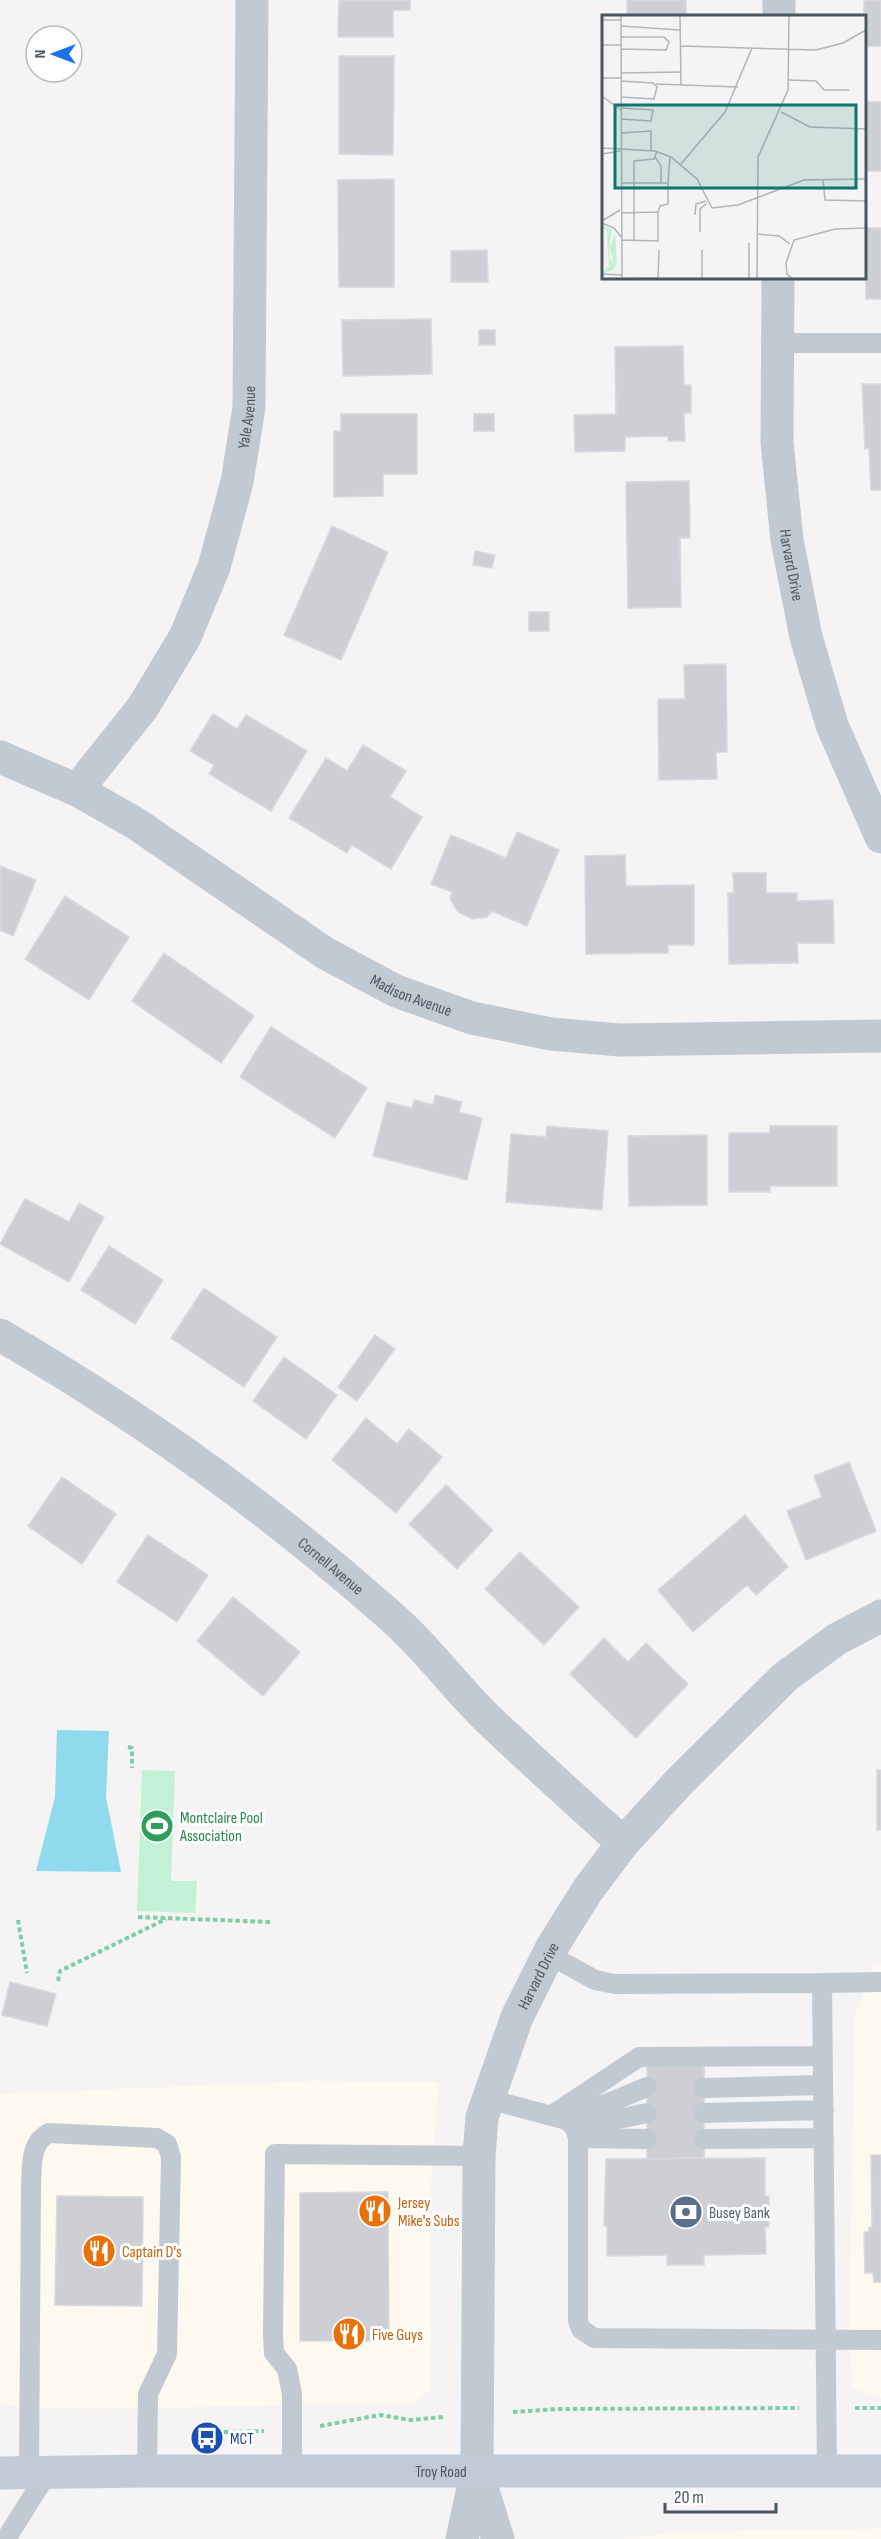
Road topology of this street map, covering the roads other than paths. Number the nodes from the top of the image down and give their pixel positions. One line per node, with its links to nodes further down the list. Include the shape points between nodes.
1 (252, 0): 8 (street, Yale Avenue, via 249,407 237,482 214,567 185,637 143,706)
2 (780, 0): 3 (street)
3 (779, 15)
4 (778, 279): 5 (street, Harvard Drive)
5 (778, 343): 6 (lane); 9 (street, Harvard Drive, via 777,442 787,540 806,637 832,725)
6 (881, 343)
7 (0, 757): 8 (street, Madison Avenue)
8 (76, 790): 10 (street, Madison Avenue, via 135,823 325,953 396,991 472,1018 551,1034 620,1040)
9 (881, 837)
10 (881, 1036)
11 (0, 1335): 13 (street, Cornell Avenue, via 71,1376 190,1455 303,1541 389,1614 488,1719)
12 (881, 1616): 13 (street, Harvard Drive, via 837,1639 785,1677)
13 (623, 1843): 14 (street, Harvard Drive)
14 (548, 1954): 16 (lane, via 587,1977 615,1984); 21 (street, Harvard Drive, via 517,2018)
15 (881, 1982): 16 (lane)
16 (822, 1983): 17 (lane)
17 (823, 2056): 18 (lane); 25 (lane, via 639,2057)
18 (823, 2085): 20 (lane); 22 (lane)
19 (647, 2087): 25 (lane)
20 (704, 2088)
21 (488, 2099): 25 (lane); 29 (street, Harvard Drive)
22 (824, 2110): 24 (lane); 26 (lane)
23 (647, 2113): 25 (lane)
24 (704, 2113)
25 (568, 2125): 27 (lane); 31 (lane, via 581,2329 594,2338)
26 (824, 2138): 28 (lane); 31 (lane)
27 (647, 2139)
28 (704, 2139)
29 (478, 2156): 33 (street, Harvard Drive); 34 (lane, via 275,2154 274,2353 287,2369 292,2394)
30 (881, 2340): 31 (lane)
31 (826, 2341): 35 (lane)
32 (147, 2470): 34 (main road, Troy Road); 37 (main road, Troy Road); 37 (lane, via 148,2394 167,2354 171,2207 167,2144 157,2138 49,2133 41,2137 33,2152)
33 (477, 2470): 34 (main road, Troy Road); 35 (main road, Troy Road); 39 (street, Harvard Drive); 40 (street, Harvard Drive)
34 (292, 2471)
35 (827, 2471): 36 (main road, Troy Road)
36 (881, 2471)
37 (26, 2472): 38 (lane)
38 (6, 2539)
39 (462, 2539)
40 (498, 2539)

